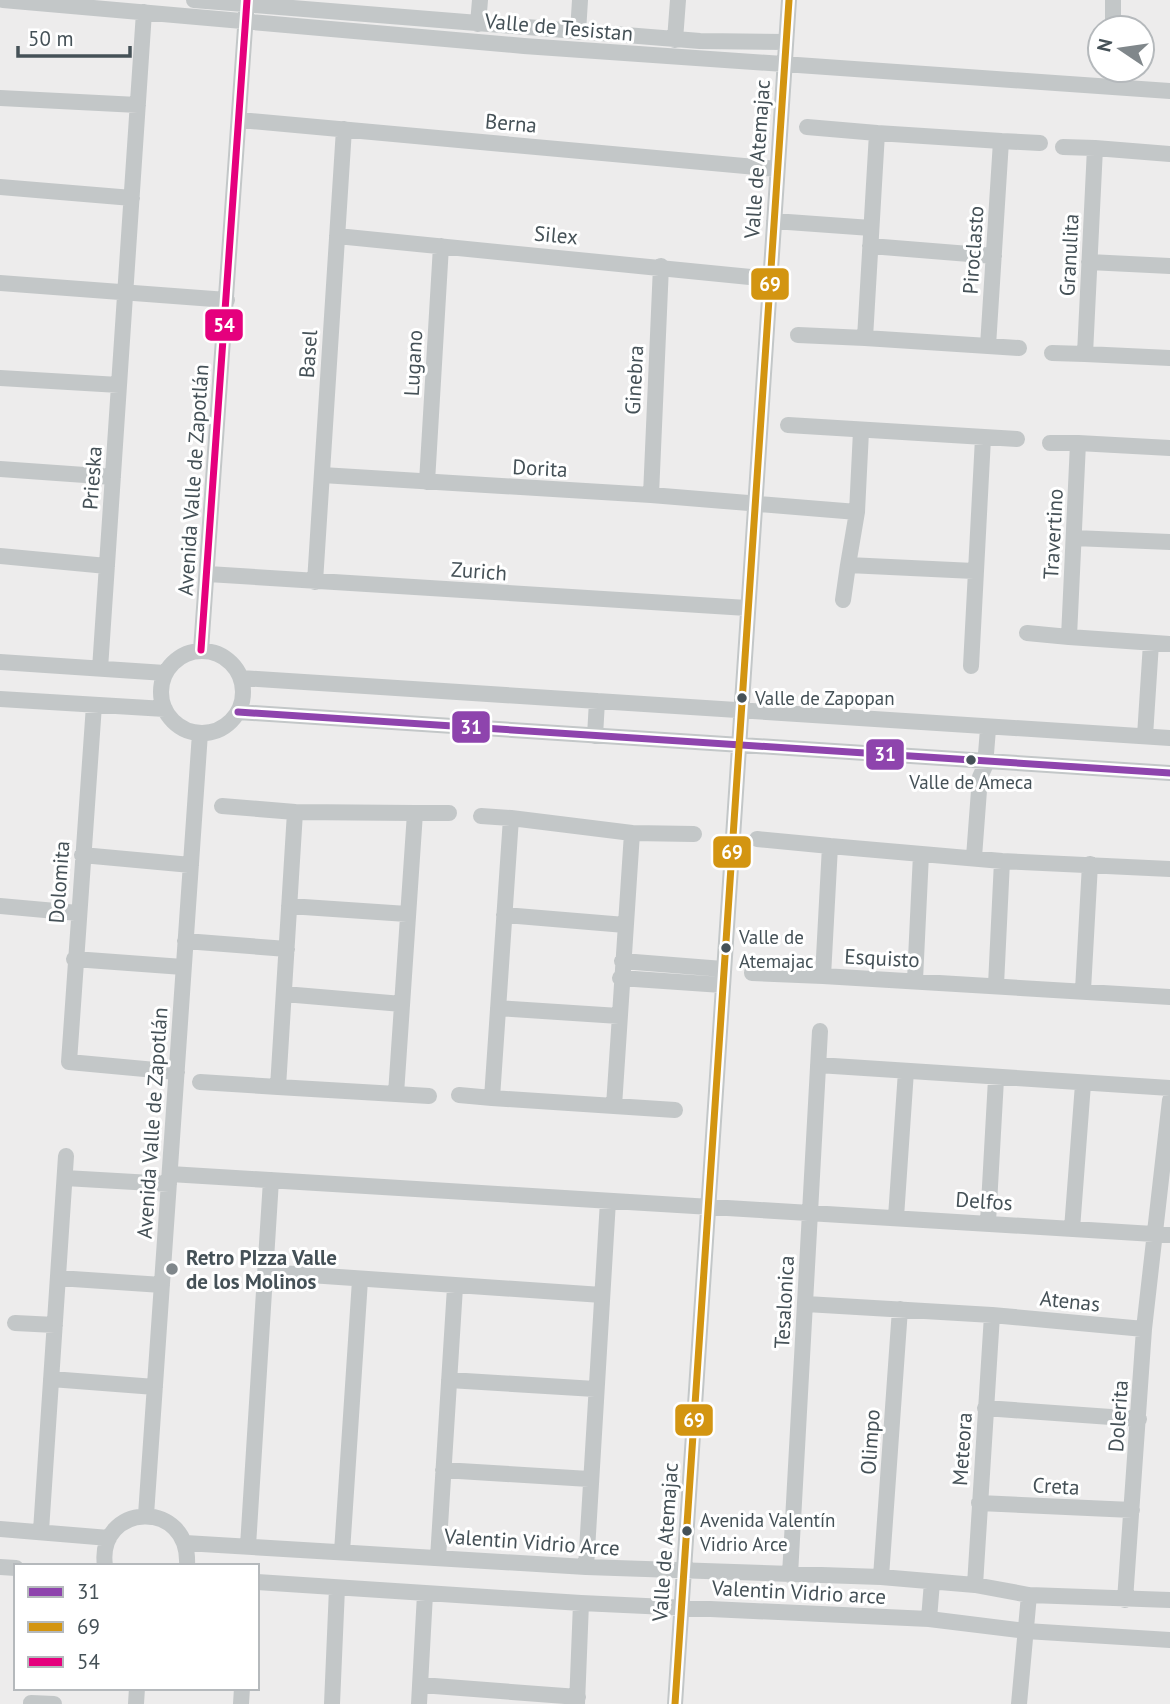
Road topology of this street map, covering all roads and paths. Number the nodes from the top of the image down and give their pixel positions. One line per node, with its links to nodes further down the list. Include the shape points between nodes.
1 (3, 0): 9 (street)
2 (194, 0): 8 (street)
3 (480, 0): 10 (street)
4 (580, 0): 11 (street)
5 (678, 0): 12 (street)
6 (789, 0): 13 (street, Valle de Atemajac)
7 (366, 7): 8 (street); 10 (street)
8 (247, 8): 9 (street); 14 (street, Valle de Tesistan); 19 (street, Avenida Valle de Zapotlán)
9 (144, 12): 18 (street, Prieska)
10 (478, 24): 11 (street)
11 (578, 32): 12 (street)
12 (676, 40): 13 (street)
13 (786, 42): 14 (street, Valle de Atemajac)
14 (784, 65): 15 (street, Valle de Tesistan); 28 (street, Valle de Atemajac)
15 (1114, 87): 16 (street, Valle de Tesistan)
16 (1170, 91)
17 (0, 98): 18 (street)
18 (138, 105): 30 (street, Prieska)
19 (240, 120): 21 (street, Berna); 43 (street, Avenida Valle de Zapotlán)
20 (807, 127): 22 (street)
21 (344, 129): 28 (street, Berna); 33 (street, Basel)
22 (877, 133): 23 (street); 32 (street)
23 (1001, 141): 24 (street); 36 (street, Piroclasto)
24 (1040, 144)
25 (1063, 147): 26 (street)
26 (1095, 148): 27 (street); 37 (street, Granulita)
27 (1170, 154)
28 (777, 169): 31 (street, Valle de Atemajac)
29 (0, 187): 30 (street)
30 (132, 198): 42 (street, Prieska)
31 (774, 221): 32 (street); 40 (street, Valle de Atemajac)
32 (871, 228): 35 (street)
33 (337, 236): 34 (street, Silex); 61 (street, Basel)
34 (441, 246): 38 (street, Silex); 63 (street, Lugano)
35 (870, 246): 36 (street); 45 (street)
36 (994, 256): 46 (street, Piroclasto)
37 (1089, 262): 39 (street); 49 (street, Granulita)
38 (661, 266): 40 (street, Silex); 64 (street, Ginebra)
39 (1170, 266)
40 (770, 279): 65 (street, Valle de Atemajac)
41 (0, 283): 42 (street)
42 (125, 290): 43 (street); 52 (street, Prieska)
43 (227, 300): 73 (street, Avenida Valle de Zapotlán)
44 (798, 335): 45 (street)
45 (864, 338): 46 (street)
46 (988, 346): 47 (street)
47 (1019, 348)
48 (1052, 352): 49 (street)
49 (1085, 354): 50 (street)
50 (1170, 358)
51 (0, 378): 52 (street)
52 (119, 385): 62 (street, Prieska)
53 (788, 425): 54 (street)
54 (860, 431): 55 (street); 66 (street)
55 (983, 438): 56 (street); 72 (street)
56 (1017, 439)
57 (1050, 443): 58 (street)
58 (1078, 443): 59 (street); 67 (street, Travertino)
59 (1170, 448)
60 (0, 469): 62 (street)
61 (322, 475): 63 (street, Dorita); 74 (street, Basel)
62 (113, 477): 71 (street, Prieska)
63 (427, 482): 64 (street, Dorita)
64 (650, 495): 65 (street, Dorita)
65 (755, 503): 66 (street, Dorita); 76 (street, Valle de Atemajac)
66 (856, 512): 70 (street)
67 (1074, 538): 68 (street); 78 (street, Travertino)
68 (1170, 542)
69 (0, 556): 71 (street)
70 (848, 565): 72 (street); 75 (street)
71 (107, 566): 84 (street, Prieska)
72 (974, 572): 83 (street)
73 (208, 574): 74 (street, Zurich); 81 (street, Avenida Valle de Zapotlán)
74 (315, 582): 76 (street, Zurich)
75 (843, 600)
76 (747, 608): 91 (street, Valle de Atemajac)
77 (1027, 633): 78 (street)
78 (1069, 636): 79 (street)
79 (1151, 643): 80 (street); 96 (street)
80 (1170, 644)
81 (201, 650): 85 (street, via 186,653); 86 (street, via 218,653 232,663)
82 (0, 662): 84 (street)
83 (971, 666)
84 (100, 668): 85 (street)
85 (165, 673): 90 (street)
86 (241, 678): 88 (street); 92 (street)
87 (0, 699): 89 (street)
88 (597, 701): 91 (street); 95 (street)
89 (94, 705): 90 (street); 112 (street, Dolomita)
90 (164, 709): 94 (street, via 173,722)
91 (741, 710): 93 (street); 98 (street, Valle de Atemajac)
92 (238, 712): 94 (street, via 222,727); 95 (street)
93 (988, 729): 96 (street); 99 (street)
94 (200, 733): 116 (street, Avenida Valle de Zapotlán)
95 (595, 736): 98 (street)
96 (1144, 736): 97 (street)
97 (1170, 738)
98 (738, 744): 99 (street); 131 (street, Valle de Atemajac)
99 (985, 762): 100 (street); 113 (street, via 980,777)
100 (1170, 773)
101 (222, 806): 102 (street)
102 (295, 812): 103 (street); 119 (street)
103 (415, 813): 104 (street); 121 (street)
104 (449, 813)
105 (481, 816): 106 (street)
106 (511, 818): 107 (street); 122 (street)
107 (632, 833): 108 (street); 123 (street)
108 (694, 834)
109 (757, 839): 110 (street)
110 (830, 846): 111 (street); 130 (street, Esquisto)
111 (921, 854): 113 (street); 132 (street)
112 (82, 855): 116 (street); 120 (street, Dolomita)
113 (978, 858): 114 (street)
114 (1002, 860): 115 (street); 133 (street)
115 (1090, 864): 117 (street); 134 (street)
116 (191, 865): 124 (street, Avenida Valle de Zapotlán)
117 (1170, 869)
118 (0, 906): 120 (street)
119 (289, 906): 121 (street); 125 (street)
120 (78, 914): 126 (street, Dolomita)
121 (407, 914): 137 (street)
122 (504, 915): 123 (street); 138 (street)
123 (625, 925): 128 (street)
124 (185, 941): 125 (street); 127 (street, Avenida Valle de Zapotlán)
125 (287, 948): 135 (street)
126 (74, 959): 127 (street); 143 (street, Dolomita, via 69,1062)
127 (183, 967): 143 (street, Avenida Valle de Zapotlán)
128 (621, 970): 131 (street); 139 (street)
129 (752, 974): 130 (street)
130 (823, 976): 132 (street, Esquisto)
131 (723, 977): 161 (street, Valle de Atemajac)
132 (915, 980): 133 (street, Esquisto)
133 (996, 985): 134 (street, Esquisto)
134 (1083, 990): 136 (street, Esquisto)
135 (284, 994): 137 (street); 147 (street)
136 (1170, 997)
137 (402, 1004): 149 (street)
138 (498, 1008): 139 (street); 152 (street)
139 (619, 1016): 154 (street)
140 (820, 1031): 141 (street, Tesalonica)
141 (818, 1065): 142 (street); 162 (street, Tesalonica)
142 (905, 1071): 144 (street); 163 (street)
143 (177, 1072): 158 (street, Avenida Valle de Zapotlán)
144 (996, 1079): 146 (street); 164 (street)
145 (200, 1082): 147 (street)
146 (1083, 1084): 148 (street); 165 (street)
147 (278, 1087): 149 (street)
148 (1170, 1088)
149 (396, 1094): 151 (street)
150 (458, 1095): 152 (street)
151 (429, 1096)
152 (492, 1098): 154 (street)
153 (1170, 1100): 166 (street, Dolerita)
154 (614, 1106): 155 (street)
155 (675, 1110)
156 (66, 1156): 157 (street)
157 (65, 1178): 158 (street, Delfos); 168 (street)
158 (169, 1179): 159 (street, Delfos); 170 (street, Avenida Valle de Zapotlán)
159 (271, 1180): 160 (street, Delfos); 167 (street)
160 (608, 1201): 161 (street, Delfos); 172 (street)
161 (708, 1208): 162 (street, Delfos); 200 (street, Valle de Atemajac)
162 (809, 1211): 163 (street, Delfos); 173 (street, Tesalonica)
163 (896, 1217): 164 (street, Delfos)
164 (988, 1222): 165 (street, Delfos)
165 (1072, 1228): 166 (street, Delfos)
166 (1163, 1235): 178 (street, Dolerita)
167 (266, 1272): 169 (street); 194 (street)
168 (58, 1278): 170 (street); 177 (street)
169 (360, 1280): 171 (street); 195 (street)
170 (162, 1285): 181 (street, Avenida Valle de Zapotlán)
171 (455, 1287): 172 (street); 180 (street)
172 (602, 1295): 182 (street)
173 (806, 1304): 174 (street, Atenas); 201 (street, Tesalonica)
174 (900, 1310): 175 (street, Atenas); 202 (street, Olimpo)
175 (992, 1315): 178 (street, Atenas); 183 (street, Meteora)
176 (15, 1322): 177 (street)
177 (55, 1325): 179 (street)
178 (1144, 1329): 184 (street, Dolerita)
179 (51, 1379): 181 (street); 191 (street)
180 (449, 1380): 182 (street); 185 (street)
181 (155, 1387): 189 (street, Avenida Valle de Zapotlán)
182 (595, 1389): 186 (street)
183 (985, 1408): 184 (street); 187 (street, Meteora)
184 (1139, 1419): 188 (street, Dolerita)
185 (443, 1470): 186 (street); 196 (street)
186 (589, 1479): 199 (street)
187 (979, 1503): 188 (street, Creta); 205 (street, Meteora)
188 (1132, 1510): 210 (street, Dolerita)
189 (146, 1516): 192 (street, via 124,1522); 193 (street, via 170,1523)
190 (0, 1529): 191 (street)
191 (41, 1531): 192 (street)
192 (109, 1538): 197 (street)
193 (185, 1543): 194 (street, Valentin Vidrio Arce); 198 (street)
194 (248, 1546): 195 (street, Valentin Vidrio Arce)
195 (342, 1552): 196 (street, Valentin Vidrio Arce)
196 (438, 1558): 199 (street, Valentin Vidrio Arce)
197 (105, 1564)
198 (187, 1564)
199 (586, 1567): 200 (street, Valentin Vidrio Arce)
200 (684, 1572): 201 (street, Valentin Vidrio Arce); 212 (street, Valle de Atemajac)
201 (790, 1575): 202 (street, Valentin Vidrio Arce)
202 (881, 1577): 203 (street, Valentin Vidrio Arce)
203 (932, 1582): 205 (street, Valentin Vidrio Arce); 213 (street)
204 (259, 1583): 206 (street, Valentin Vidrio arce)
205 (975, 1585): 208 (street, Valentin Vidrio Arce)
206 (337, 1588): 207 (street, Valentin Vidrio arce); 220 (street)
207 (425, 1594): 211 (street, Valentin Vidrio arce); 216 (street)
208 (1030, 1595): 210 (street, Valentin Vidrio Arce); 214 (street)
209 (1170, 1600): 210 (street, Valentin Vidrio Arce)
210 (1125, 1601)
211 (581, 1603): 212 (street, Valentin Vidrio arce); 218 (street)
212 (681, 1608): 213 (street, Valentin Vidrio arce); 222 (street, Valle de Atemajac)
213 (929, 1619): 214 (street, Valentin Vidrio arce)
214 (1026, 1630): 215 (street, Valentin Vidrio arce); 223 (street)
215 (1170, 1640)
216 (421, 1685): 218 (street); 221 (street)
217 (31, 1698): 219 (street)
218 (578, 1701)
219 (54, 1704)
220 (332, 1704)
221 (419, 1704)
222 (675, 1704)
223 (1019, 1704)

